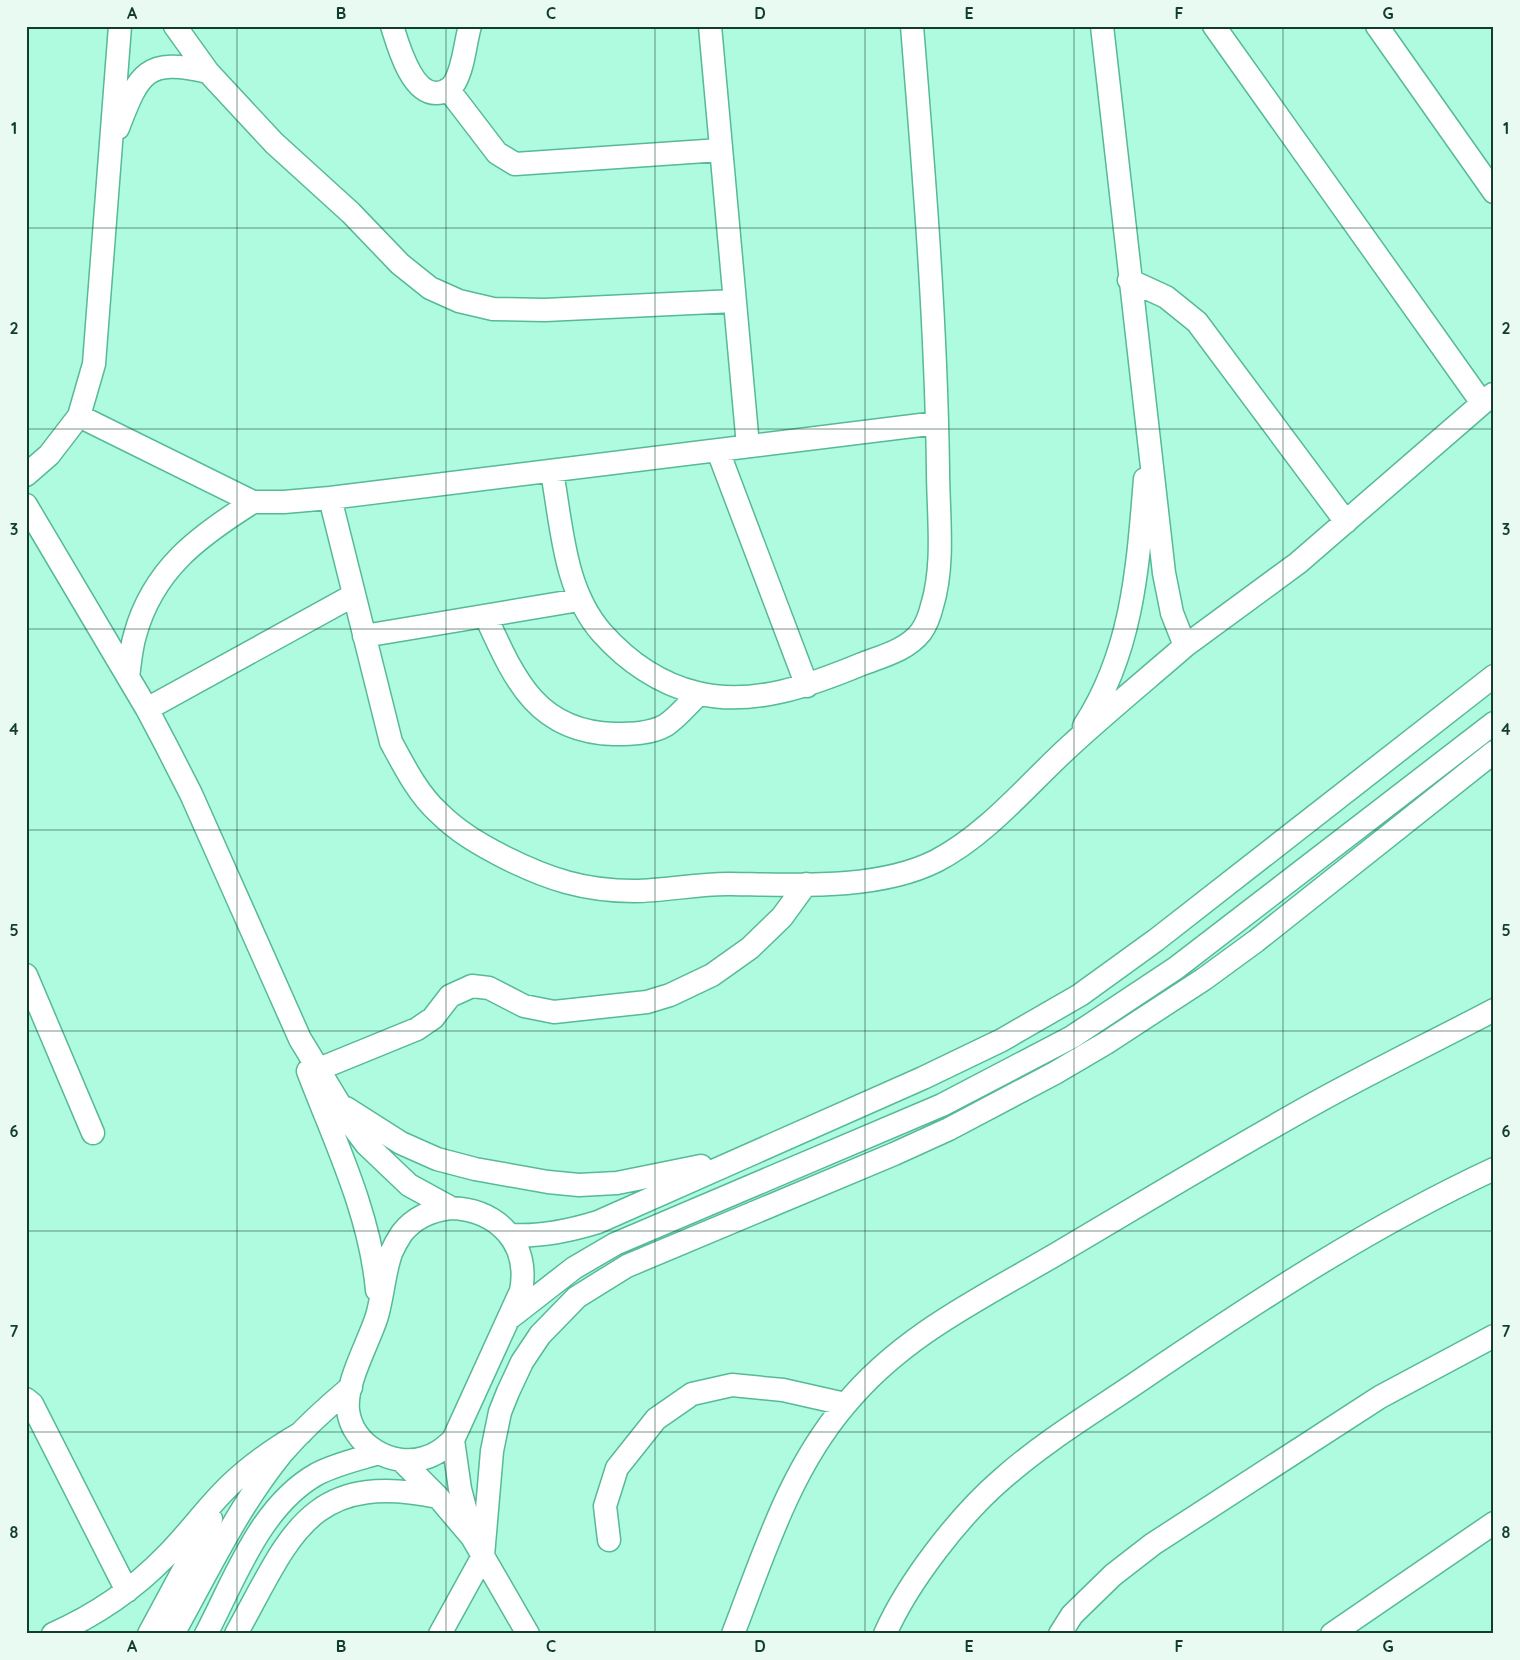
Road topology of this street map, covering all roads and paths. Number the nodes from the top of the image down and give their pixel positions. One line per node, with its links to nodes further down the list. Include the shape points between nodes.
1 (120, 26): 12 (street)
2 (175, 26): 10 (street)
3 (392, 26): 11 (street, via 402,59 419,85 433,93)
4 (470, 26): 11 (street, via 457,76)
5 (710, 26): 13 (street)
6 (912, 26): 19 (street, via 925,180)
7 (1102, 26): 15 (street)
8 (1214, 26): 17 (street)
9 (1378, 26): 14 (street)
10 (208, 72): 12 (street, via 180,65 158,67 143,77 129,98); 16 (street, via 274,144 351,213 400,264 430,288 459,301 493,309 545,310)
11 (448, 89): 13 (street, via 497,152 515,164)
12 (109, 150): 18 (street, via 97,340 94,364)
13 (720, 150): 16 (street)
14 (1494, 192)
15 (1129, 280): 20 (street); 28 (street, via 1166,297 1202,327)
16 (734, 301): 21 (street)
17 (1491, 396): 28 (street)
18 (79, 416): 24 (street, via 49,455); 26 (street)
19 (937, 423): 21 (street); 36 (street, via 939,561 933,603 922,631 902,649)
20 (1148, 438): 33 (street, via 1164,573 1172,613); 40 (street, via 1136,578 1126,630 1098,701)
21 (748, 446): 22 (street)
22 (718, 452): 23 (street); 36 (street)
23 (552, 472): 25 (street); 30 (street, via 568,564)
24 (26, 475)
25 (330, 498): 26 (street); 29 (street)
26 (253, 502): 35 (street, via 204,534 161,576 135,635)
27 (26, 504): 35 (street)
28 (1346, 522): 33 (street, via 1275,581)
29 (354, 595): 32 (street); 38 (street)
30 (578, 600): 31 (street); 37 (street, via 602,632 630,660 668,684)
31 (486, 617): 32 (street); 37 (street, via 511,671 526,693 552,717 574,728 598,734 647,731 665,725)
32 (364, 636): 42 (street, via 391,742 436,811 469,839 526,869 562,883 598,889 635,891 727,884)
33 (1185, 646): 40 (street)
34 (1494, 676): 49 (street, via 1156,940 1080,995 963,1060)
35 (128, 677): 38 (street)
36 (807, 686): 37 (street, via 770,694)
37 (699, 694)
38 (147, 708): 45 (street, via 191,794)
39 (1494, 723): 53 (street, via 1176,968 1072,1037 942,1105)
40 (1072, 744): 42 (street, via 997,816 936,861 900,875)
41 (1494, 752): 54 (street, via 1256,941 1106,1043 1002,1102 941,1132)
42 (806, 884): 46 (street, via 782,917 750,948 712,975 670,995 647,1002 554,1012 524,1006 489,988 472,986 450,996 433,1018 417,1029)
43 (26, 974): 48 (street)
44 (1494, 1010): 60 (street, via 1317,1102 949,1315 886,1361)
45 (300, 1039): 46 (street); 55 (street, via 303,1057 368,1231)
46 (320, 1069): 47 (street)
47 (340, 1104): 49 (street, via 400,1142 437,1159 556,1183 617,1183); 51 (street, via 366,1144 394,1173)
48 (93, 1133)
49 (746, 1157): 52 (street, via 598,1222 553,1233)
50 (1494, 1169): 81 (street, via 1290,1280 1002,1478 972,1507 926,1566 892,1617)
51 (451, 1208): 52 (street, via 482,1215); 55 (street, via 420,1217 402,1233 391,1254)
52 (510, 1235): 56 (street, via 521,1255 524,1279)
53 (637, 1235): 54 (street); 56 (street, via 574,1268)
54 (645, 1259): 71 (street, via 609,1276 578,1297 540,1335 522,1362 495,1432)
55 (377, 1316): 58 (street)
56 (511, 1317): 62 (street)
57 (1494, 1336): 82 (street, via 1380,1397 1153,1544 1113,1575 1072,1615)
58 (351, 1387): 61 (street); 63 (street, via 348,1410 351,1420 362,1440)
59 (26, 1399): 72 (street, via 32,1404)
60 (845, 1404): 70 (street, via 783,1390 732,1385 692,1394 656,1420 618,1468 605,1506); 80 (street, via 801,1468 777,1519)
61 (301, 1433): 65 (street, via 260,1458); 75 (street, via 249,1500)
62 (453, 1440): 64 (street, via 435,1454); 71 (street, via 460,1489)
63 (379, 1454): 64 (street); 67 (street, via 317,1474)
64 (401, 1460): 66 (street)
65 (229, 1486): 72 (street, via 166,1556); 74 (street)
66 (438, 1497): 69 (street, via 399,1491 348,1496 316,1511); 71 (street)
67 (268, 1520): 69 (street); 76 (street)
68 (1494, 1523): 83 (street)
69 (289, 1538): 77 (street)
70 (609, 1540)
71 (478, 1547): 78 (street); 79 (street)
72 (127, 1591): 73 (street, via 90,1616)
73 (53, 1634)
74 (149, 1634)
75 (173, 1634)
76 (206, 1634)
77 (236, 1634)
78 (440, 1634)
79 (528, 1634)
80 (733, 1634)
81 (885, 1634)
82 (1060, 1634)
83 (1332, 1634)

